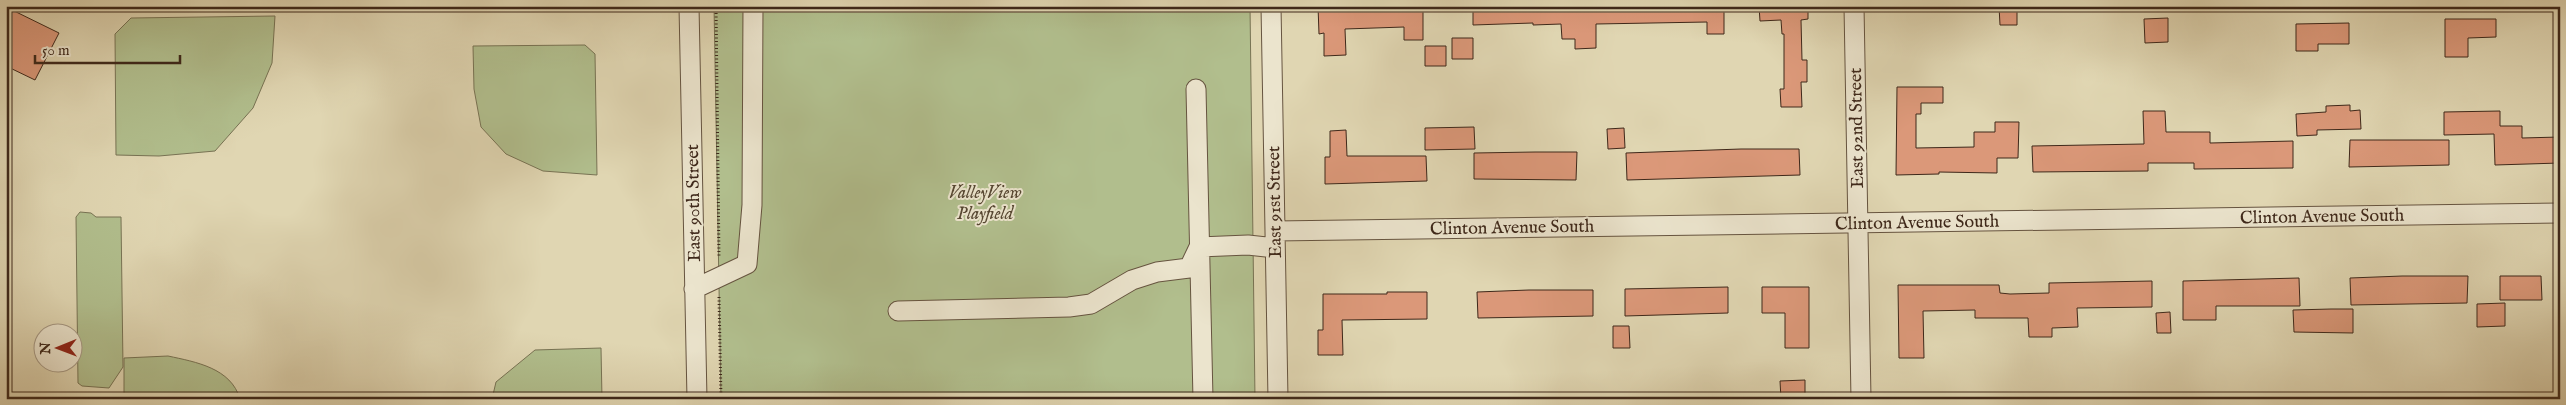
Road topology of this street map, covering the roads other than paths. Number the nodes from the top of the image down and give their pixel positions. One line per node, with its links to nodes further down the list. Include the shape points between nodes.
1 (689, 6): 10 (street, East 90th Street)
2 (753, 6): 10 (street, via 752,205 747,264)
3 (1271, 6): 8 (street, East 91st Street)
4 (1854, 6): 7 (street, East 92nd Street)
5 (1196, 89): 9 (street)
6 (2560, 213): 7 (street, Clinton Avenue South)
7 (1858, 223): 8 (street, Clinton Avenue South); 15 (street, East 92nd Street)
8 (1275, 239): 9 (street, Clinton Avenue South, via 1248,245); 14 (street, East 91st Street)
9 (1199, 247): 11 (street, via 1189,268 1157,272 1132,280 1091,304); 13 (street)
10 (694, 289): 12 (street, East 90th Street)
11 (898, 311)
12 (696, 399)
13 (1203, 399)
14 (1278, 399)
15 (1861, 399)

